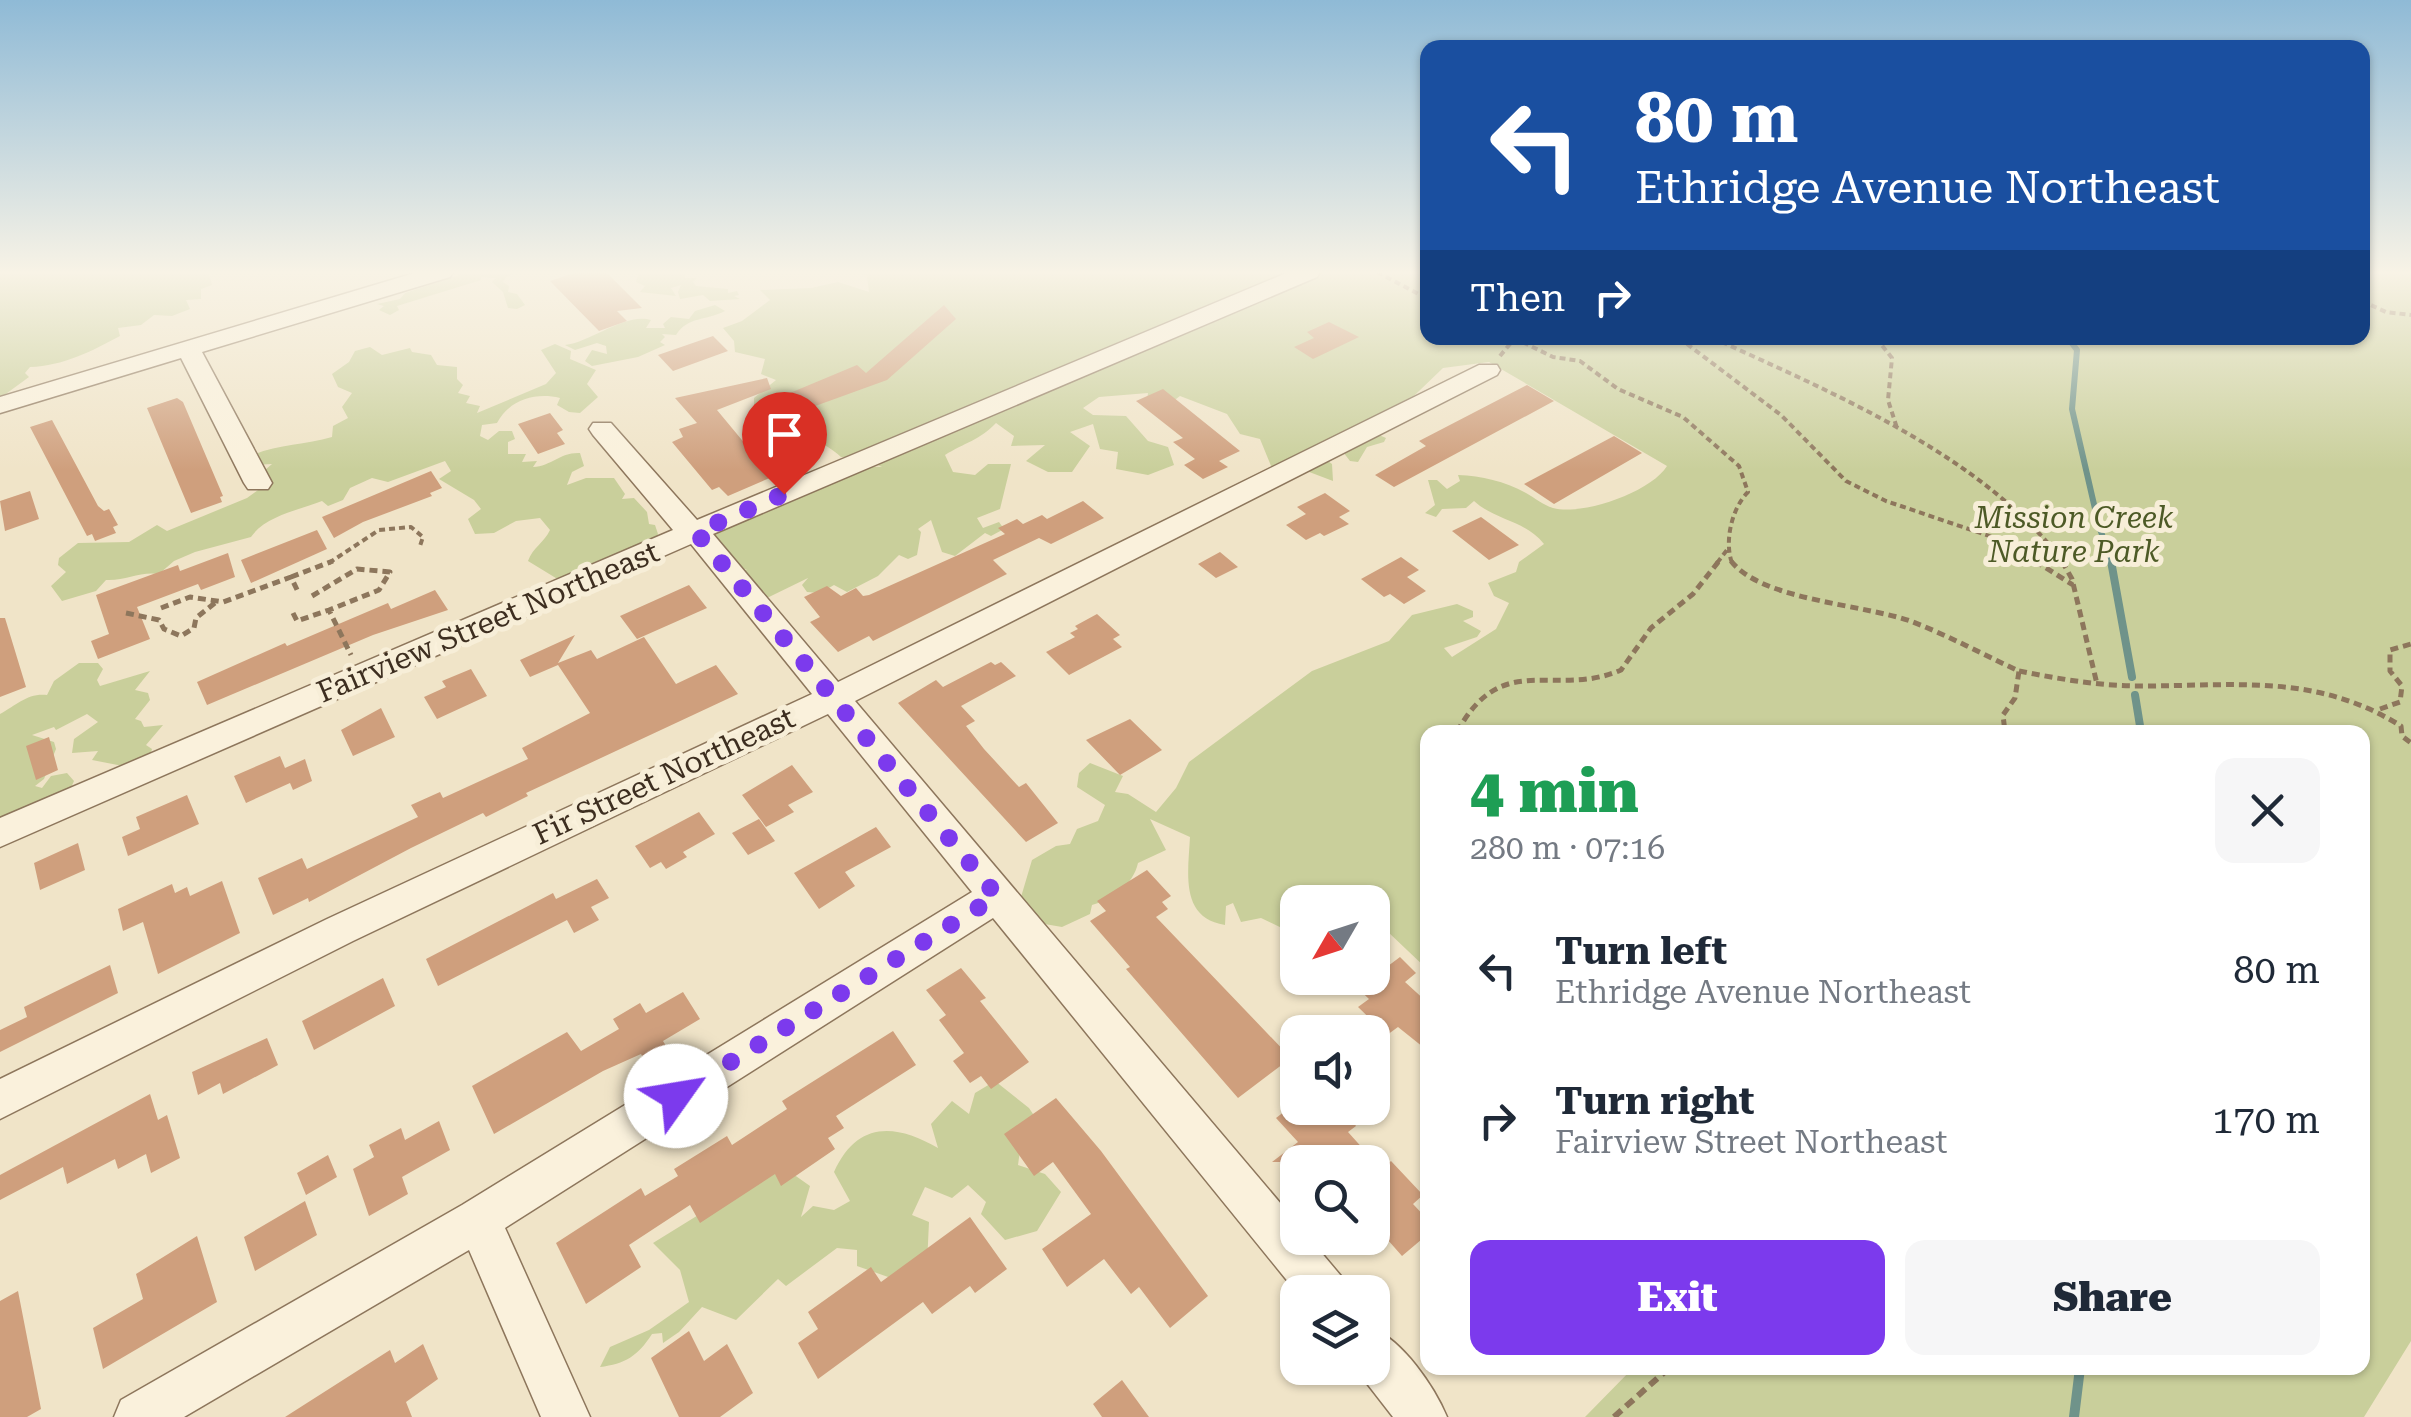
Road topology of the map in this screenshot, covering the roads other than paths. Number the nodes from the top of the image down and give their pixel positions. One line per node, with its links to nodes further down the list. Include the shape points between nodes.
1 (228, 338): 3 (street)
2 (1153, 338): 8 (street, Fairview Street Northeast)
3 (189, 350): 5 (street); 7 (street)
4 (1488, 370): 9 (street, Fir Street Northeast)
5 (0, 405)
6 (602, 429): 8 (street, via 679,521)
7 (258, 483)
8 (696, 532): 9 (street); 10 (street, Fairview Street Northeast)
9 (833, 698): 11 (street); 12 (street, Fir Street Northeast)
10 (0, 833)
11 (997, 896): 13 (street); 14 (street)
12 (0, 1100)
13 (478, 1220): 16 (street); 17 (street)
14 (1311, 1275)
15 (1390, 1374): 18 (street)
16 (138, 1417)
17 (566, 1417)
18 (1423, 1417)

